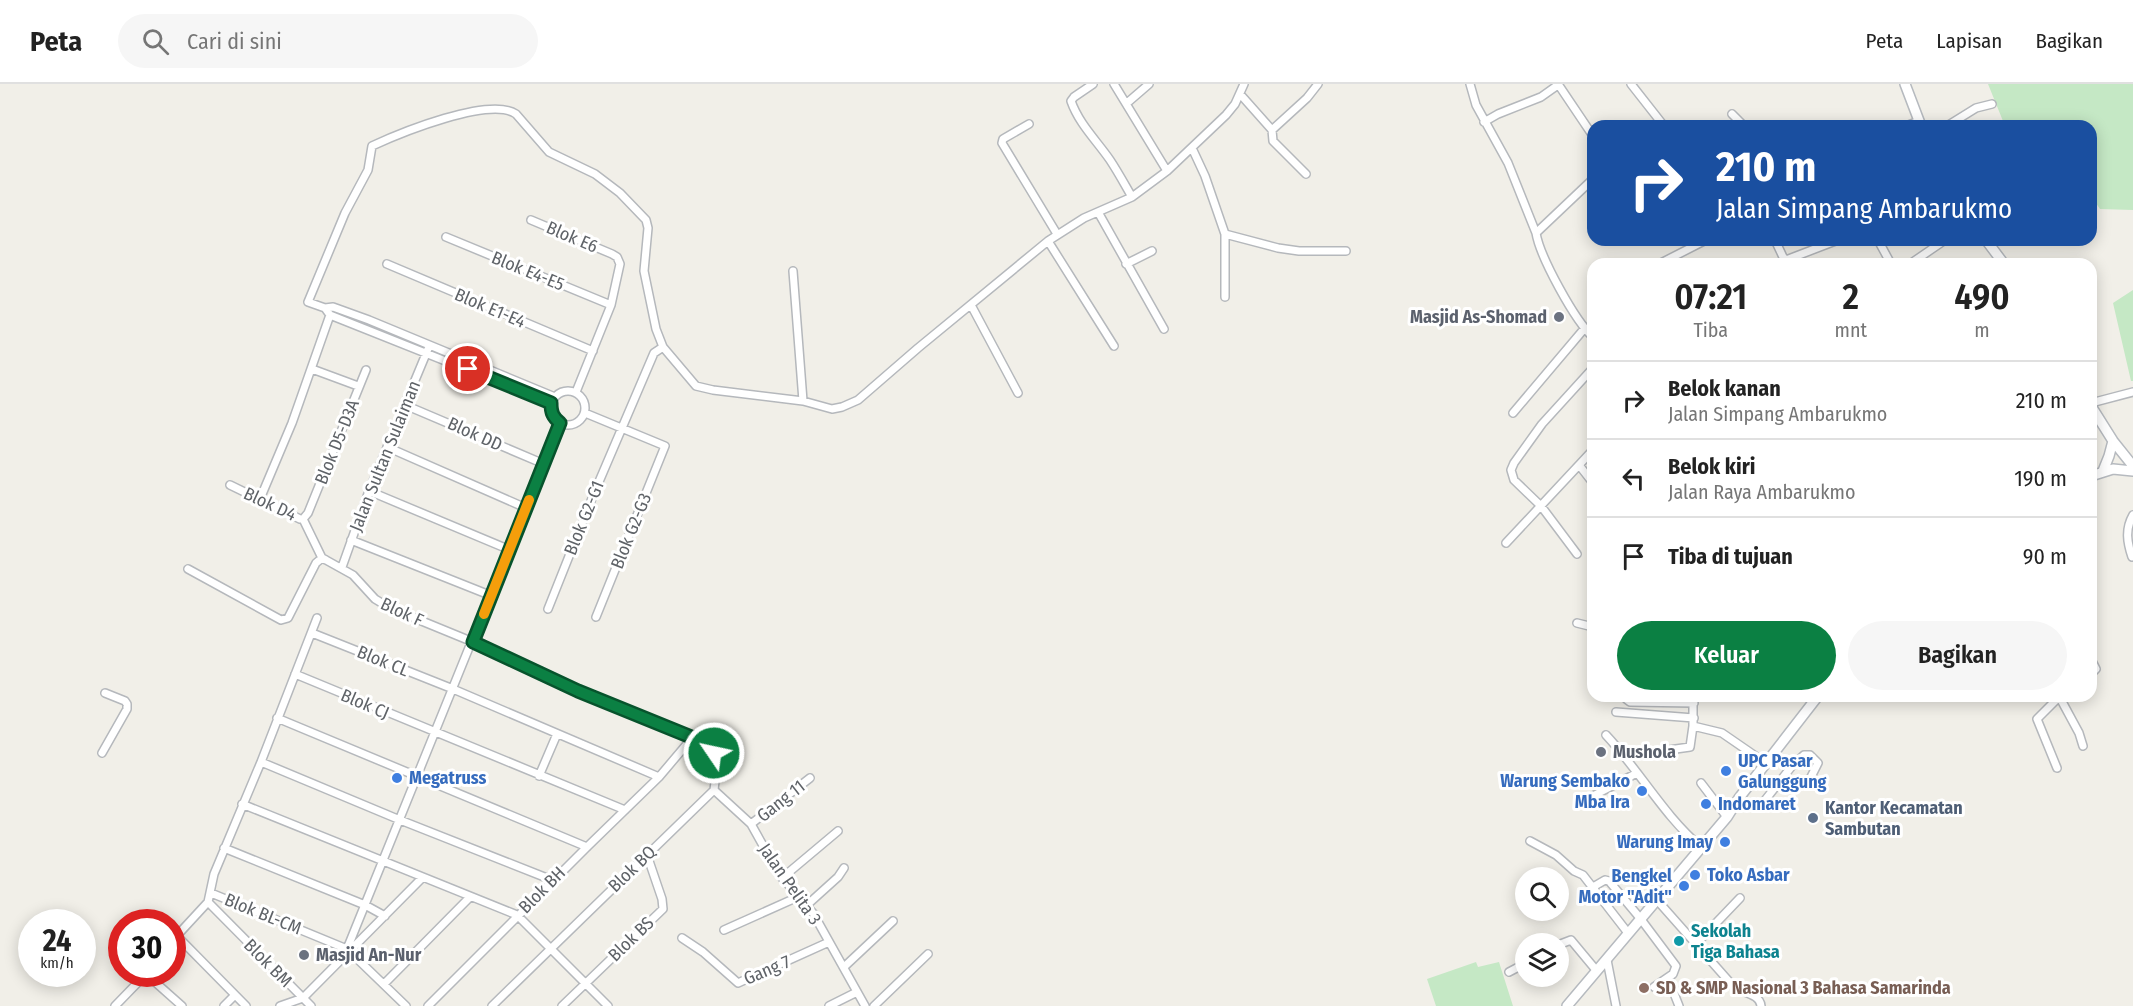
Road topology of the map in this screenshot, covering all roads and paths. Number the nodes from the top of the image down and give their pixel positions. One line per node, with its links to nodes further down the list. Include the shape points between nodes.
1 (1093, 84): 26 (street, via 1074,97 1073,107)
2 (1114, 84): 11 (street)
3 (1149, 84): 11 (street)
4 (1244, 84): 10 (street)
5 (1318, 84): 21 (street)
6 (1470, 84): 18 (street)
7 (1630, 84): 14 (street)
8 (1906, 84): 16 (main road)
9 (1558, 85): 18 (street, via 1541,97); 20 (street)
10 (1240, 94): 21 (street); 22 (street, via 1226,115)
11 (1127, 104): 23 (street)
12 (1992, 104): 17 (street)
13 (1732, 114): 15 (street)
14 (1659, 120)
15 (1738, 120)
16 (1919, 120)
17 (1957, 120)
18 (1484, 122): 31 (street, via 1508,162)
19 (1029, 124): 29 (street, via 1002,143)
20 (1587, 127)
21 (1272, 130): 24 (street, via 1273,141)
22 (1192, 148): 23 (street); 30 (street)
23 (1167, 171): 26 (street)
24 (1306, 174)
25 (1587, 185): 31 (street)
26 (1132, 197): 27 (street)
27 (1098, 212): 29 (street); 43 (street)
28 (531, 220): 46 (street, Blok E6, via 619,259)
29 (1057, 234): 33 (street)
30 (1225, 234): 38 (street, via 1299,251); 45 (street)
31 (1537, 236): 49 (street, via 1568,303)
32 (446, 237): 46 (street, Blok E4-E5)
33 (1048, 241): 47 (street); 52 (street)
34 (1694, 246): 40 (street)
35 (1824, 246): 39 (street)
36 (1934, 246): 41 (street)
37 (1152, 251): 43 (street)
38 (1346, 251)
39 (1797, 257)
40 (1671, 258)
41 (1918, 258)
42 (387, 264): 55 (street, Blok E1-E4)
43 (1126, 264): 50 (street)
44 (793, 271): 64 (street)
45 (1225, 297)
46 (611, 305): 55 (street)
47 (971, 305): 62 (street); 64 (street, via 858,400 831,408)
48 (328, 311): 53 (street, via 308,302 345,213 368,170 372,146 472,111 502,108 516,114 549,152 595,174 646,220 644,271); 54 (street); 56 (street)
49 (1587, 328)
50 (1164, 329)
51 (1587, 335): 68 (street, via 1555,363)
52 (1114, 346)
53 (663, 347): 64 (street, via 700,388); 71 (street, Blok G2-G1, via 654,353)
54 (428, 349): 63 (street); 66 (street, Jalan Sultan Sulaiman)
55 (593, 351): 60 (street)
56 (312, 369): 59 (street); 84 (street)
57 (366, 370): 59 (street, Blok D5-D3A)
58 (1587, 375): 85 (street, via 1542,424 1514,463 1514,480)
59 (358, 386): 88 (street, Blok D5-D3A)
60 (576, 392): 63 (street, via 566,390); 67 (street, via 584,402)
61 (2133, 392): 65 (street)
62 (1018, 393)
63 (553, 400): 70 (street, via 551,411)
64 (803, 401)
65 (2097, 403)
66 (405, 405): 73 (street, Jalan Sultan Sulaiman); 75 (street, Blok DD)
67 (585, 413): 70 (street, via 573,424); 71 (street)
68 (1513, 413)
69 (2097, 415): 72 (main road)
70 (560, 423): 75 (street)
71 (622, 428): 98 (street, Blok G2-G1); 99 (street, Blok G2-G3, via 665,446)
72 (2112, 441): 77 (main road); 78 (main road)
73 (387, 447): 83 (street, Jalan Sultan Sulaiman); 86 (street)
74 (1587, 456): 76 (street)
75 (544, 464): 86 (street)
76 (1579, 465): 81 (street); 85 (street)
77 (2133, 466)
78 (2103, 471): 79 (main road); 80 (main road)
79 (2133, 471)
80 (2097, 474)
81 (1587, 475)
82 (230, 485): 84 (street, Blok D4)
83 (369, 492): 89 (street, Jalan Sultan Sulaiman); 91 (street)
84 (260, 499): 88 (street, Blok D4)
85 (1541, 506): 90 (street); 92 (street)
86 (526, 508): 91 (street)
87 (2133, 515): 93 (street, via 2127,530)
88 (306, 516): 94 (street)
89 (351, 540): 95 (street, Jalan Sultan Sulaiman); 97 (street)
90 (1506, 543)
91 (510, 550): 97 (street)
92 (1577, 554)
93 (2132, 557)
94 (322, 558): 95 (street, Blok F); 96 (street, via 316,562 285,620)
95 (342, 567): 104 (street, Blok F, via 390,608)
96 (188, 569)
97 (492, 596): 104 (street)
98 (548, 609)
99 (596, 617)
100 (317, 618): 103 (street)
101 (1577, 623): 102 (street)
102 (1587, 626)
103 (312, 633): 105 (street); 106 (street, Blok CL)
104 (473, 642): 106 (street); 118 (street, Blok F)
105 (295, 674): 113 (street); 115 (street, Blok CJ)
106 (453, 689): 115 (street); 116 (street, Blok CL)
107 (105, 693): 120 (street, via 127,704)
108 (1693, 702): 114 (street)
109 (1814, 702): 123 (main road)
110 (2053, 702): 124 (street, via 2037,718)
111 (2062, 702): 119 (street)
112 (1616, 712): 114 (street)
113 (278, 718): 122 (street); 126 (street)
114 (1693, 722): 121 (street, via 1690,747); 123 (street, via 1722,733)
115 (435, 733): 126 (street); 127 (street, Blok CJ)
116 (557, 734): 127 (street); 128 (street, Blok CL)
117 (1606, 735): 121 (street)
118 (693, 738): 128 (street, Blok BH); 132 (street, via 713,750)
119 (2083, 746)
120 (102, 753)
121 (1632, 756): 125 (street)
122 (261, 762): 135 (street); 138 (street)
123 (1767, 764): 134 (main road)
124 (2057, 768)
125 (1637, 773): 133 (street); 143 (street, via 1682,830)
126 (417, 776): 138 (street); 142 (street)
127 (539, 776): 136 (street, Blok CJ)
128 (659, 777): 136 (street, Blok BH)
129 (810, 778): 139 (street, Gang 11)
130 (1701, 783): 137 (street)
131 (1808, 783): 134 (street, via 1818,763 1804,755 1758,807)
132 (714, 790): 139 (street, Jalan Pelita 3); 145 (street, Blok BQ)
133 (1589, 798)
134 (1739, 798): 137 (main road)
135 (242, 804): 144 (street); 146 (street)
136 (625, 810): 142 (street, Blok BH)
137 (1727, 817): 143 (main road)
138 (400, 820): 146 (street); 150 (street)
139 (751, 824): 149 (street, Jalan Pelita 3)
140 (838, 831): 149 (street)
141 (1530, 841): 151 (street, via 1556,855)
142 (587, 847): 150 (street, Blok BH)
143 (1701, 847): 156 (main road)
144 (224, 848): 152 (street); 158 (street)
145 (647, 855): 172 (street, Blok BQ); 181 (street, Blok BS, via 663,909)
146 (382, 861): 148 (street); 158 (street)
147 (844, 868): 159 (street)
148 (422, 878): 154 (street); 161 (street)
149 (782, 878): 153 (street, Jalan Pelita 3)
150 (552, 880): 160 (street, Blok BH)
151 (1593, 886): 162 (street, via 1609,880); 166 (street)
152 (211, 893): 157 (street); 173 (street, Blok BL-CM)
153 (800, 896): 159 (street, Jalan Pelita 3); 165 (street)
154 (471, 897): 160 (street); 182 (street)
155 (1740, 898): 170 (street)
156 (1656, 899): 162 (main road); 170 (street)
157 (208, 902): 164 (street); 188 (street, Blok BM)
158 (365, 905): 161 (street); 173 (street)
159 (807, 905): 169 (street, Jalan Pelita 3)
160 (518, 915): 172 (street); 196 (street, Blok BH)
161 (385, 916): 173 (street)
162 (1640, 918): 166 (main road); 180 (street, via 1676,966)
163 (893, 921): 176 (street)
164 (186, 927)
165 (724, 930)
166 (1628, 933): 175 (main road)
167 (682, 938): 169 (street, Gang 7, via 738,983)
168 (1569, 940): 178 (street)
169 (829, 942): 176 (street, Jalan Pelita 3)
170 (1696, 944): 206 (street, via 1734,987 1758,998)
171 (186, 949): 187 (street)
172 (551, 949): 181 (street); 197 (street, Blok BQ)
173 (349, 951): 182 (street); 188 (street)
174 (928, 954): 202 (street)
175 (1606, 960): 178 (main road); 204 (street)
176 (844, 967): 186 (street, Jalan Pelita 3)
177 (1515, 969): 179 (street)
178 (1596, 970): 203 (main road)
179 (1509, 972)
180 (1668, 978): 185 (street); 205 (street)
181 (585, 983): 198 (street); 199 (street)
182 (384, 984): 195 (street)
183 (135, 987): 189 (street)
184 (161, 987): 190 (street)
185 (1654, 987)
186 (857, 992): 200 (street); 201 (street, Jalan Pelita 3)
187 (235, 995): 191 (street); 192 (street)
188 (303, 998): 193 (street); 194 (street, Blok BM)
189 (115, 1006)
190 (182, 1006)
191 (224, 1006)
192 (246, 1006)
193 (280, 1006)
194 (311, 1006)
195 (406, 1006)
196 (428, 1006)
197 (492, 1006)
198 (561, 1006)
199 (608, 1006)
200 (829, 1006)
201 (866, 1006)
202 (874, 1006)
203 (1567, 1006)
204 (1617, 1006)
205 (1679, 1006)
206 (1761, 1006)

